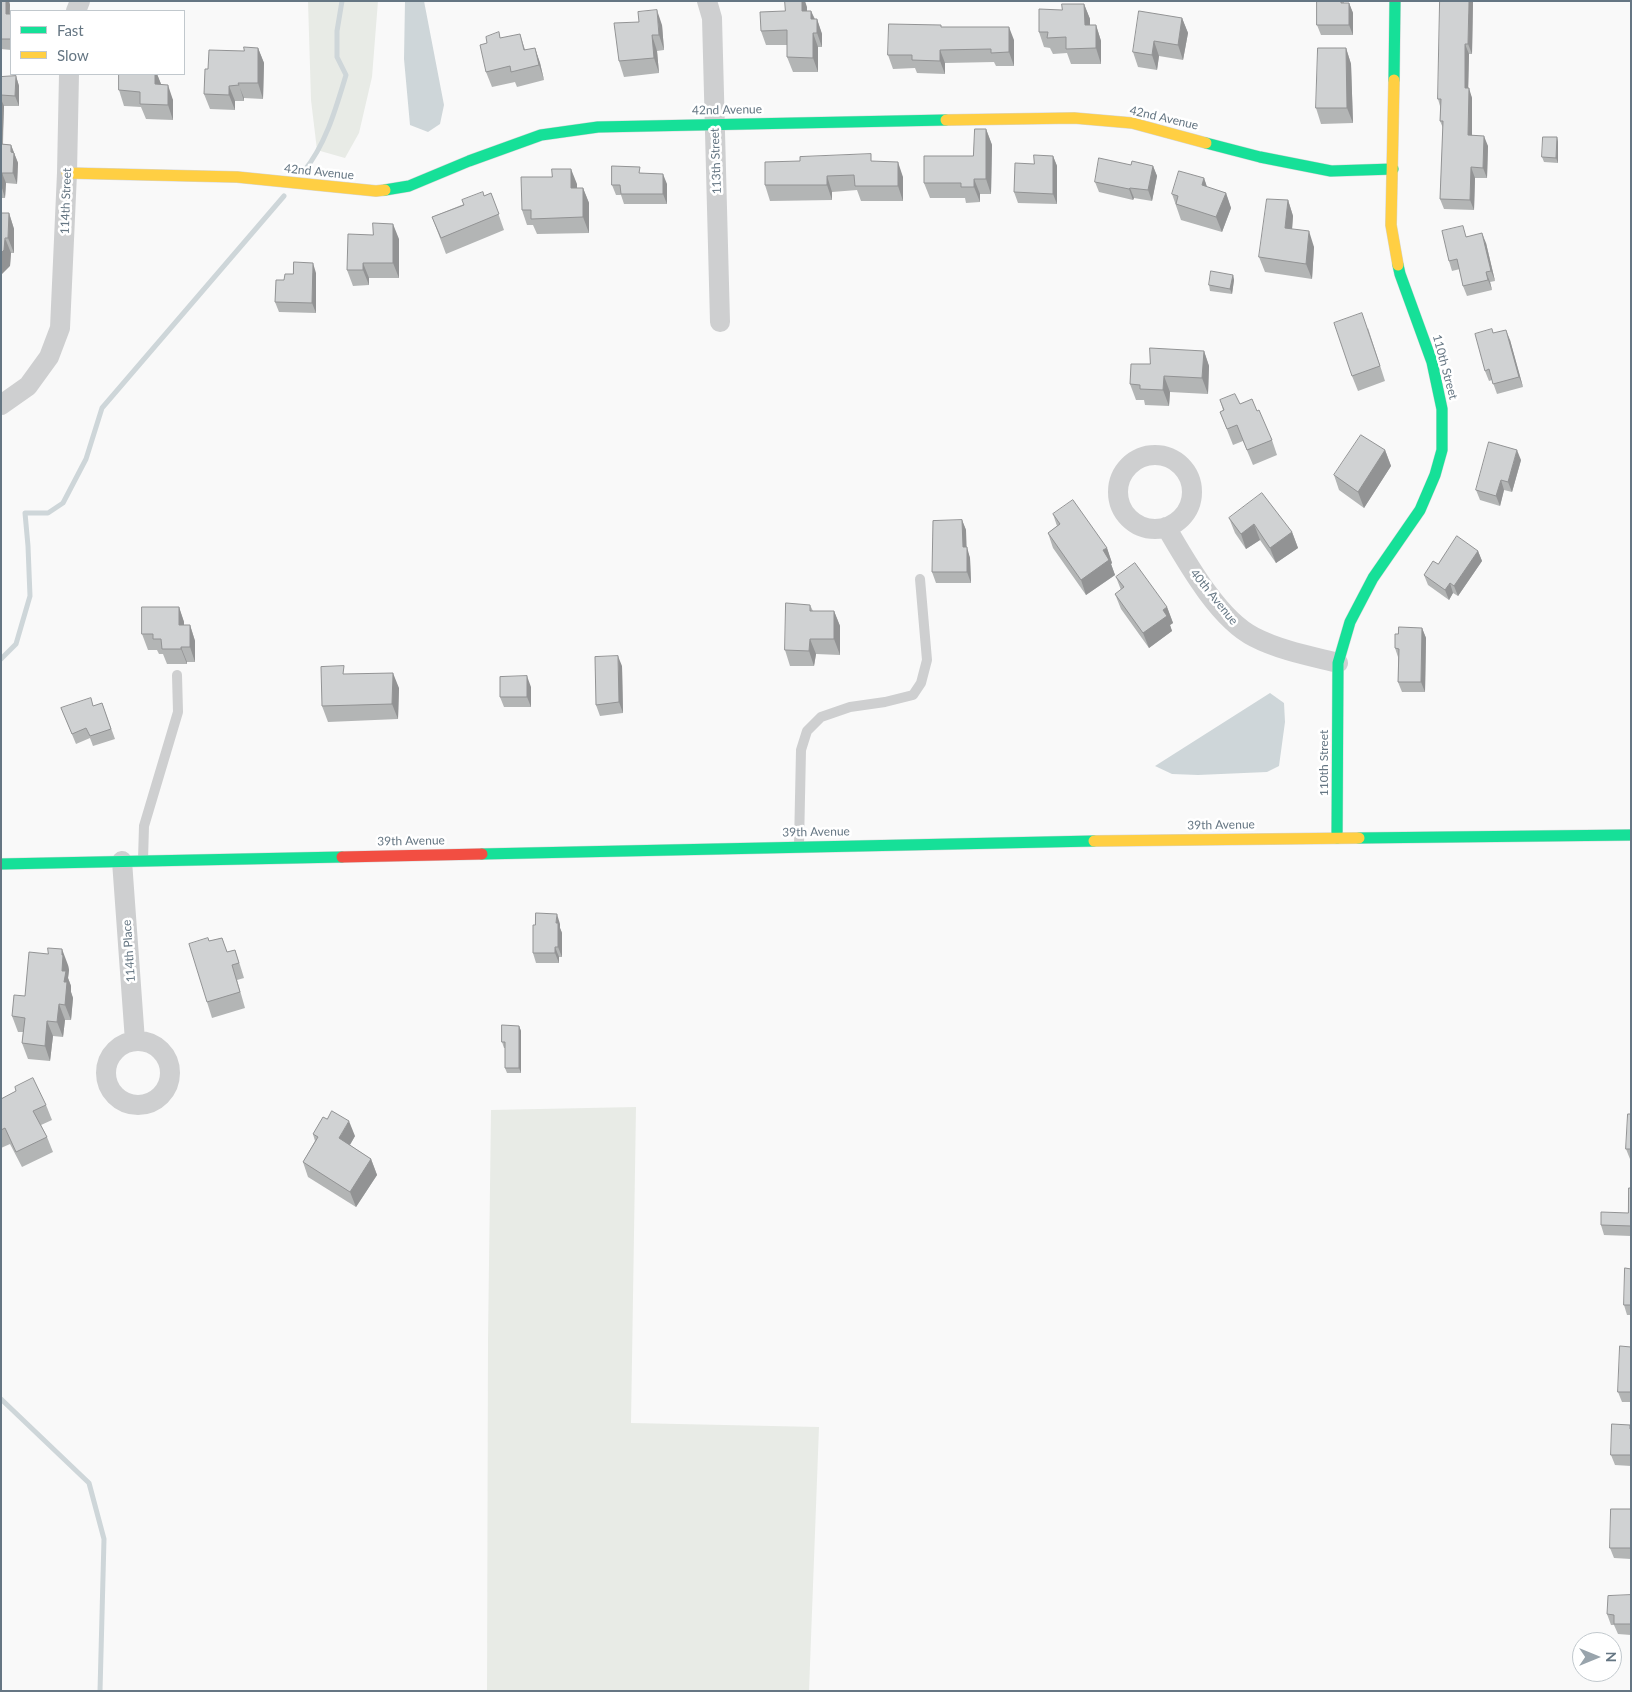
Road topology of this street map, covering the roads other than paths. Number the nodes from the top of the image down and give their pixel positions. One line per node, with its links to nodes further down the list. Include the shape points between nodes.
1 (707, 1): 4 (street, 113th Street, via 712,18)
2 (1395, 1): 5 (street, 110th Street)
3 (69, 75): 6 (street, 114th Street)
4 (715, 124): 5 (street, 42nd Avenue, via 1074,118 1132,123 1260,157 1331,171); 6 (street, 42nd Avenue, via 598,127 542,135 409,186 376,191 236,177); 7 (street, 113th Street)
5 (1392, 169): 11 (street, 110th Street, via 1391,225 1400,274 1432,362 1442,409 1442,450 1420,510 1373,578 1350,622)
6 (67, 173): 8 (street, 114th Street, via 60,328 50,357 28,386)
7 (720, 322)
8 (1, 405)
9 (1166, 527): 11 (street, 40th Avenue, via 1193,574 1233,624 1254,637)
10 (920, 578): 15 (lane, via 927,660 921,683 913,696 850,707 821,717 808,731 801,750)
11 (1338, 663): 14 (street, 110th Street)
12 (177, 675): 17 (lane, via 178,712 144,826)
13 (1631, 835): 14 (street, 39th Avenue)
14 (1337, 838): 15 (street, 39th Avenue)
15 (799, 846): 17 (street, 39th Avenue)
16 (122, 861): 17 (street, 39th Avenue); 18 (street, 39th Avenue); 19 (street, 114th Place)
17 (143, 861)
18 (1, 864)
19 (135, 1041)

